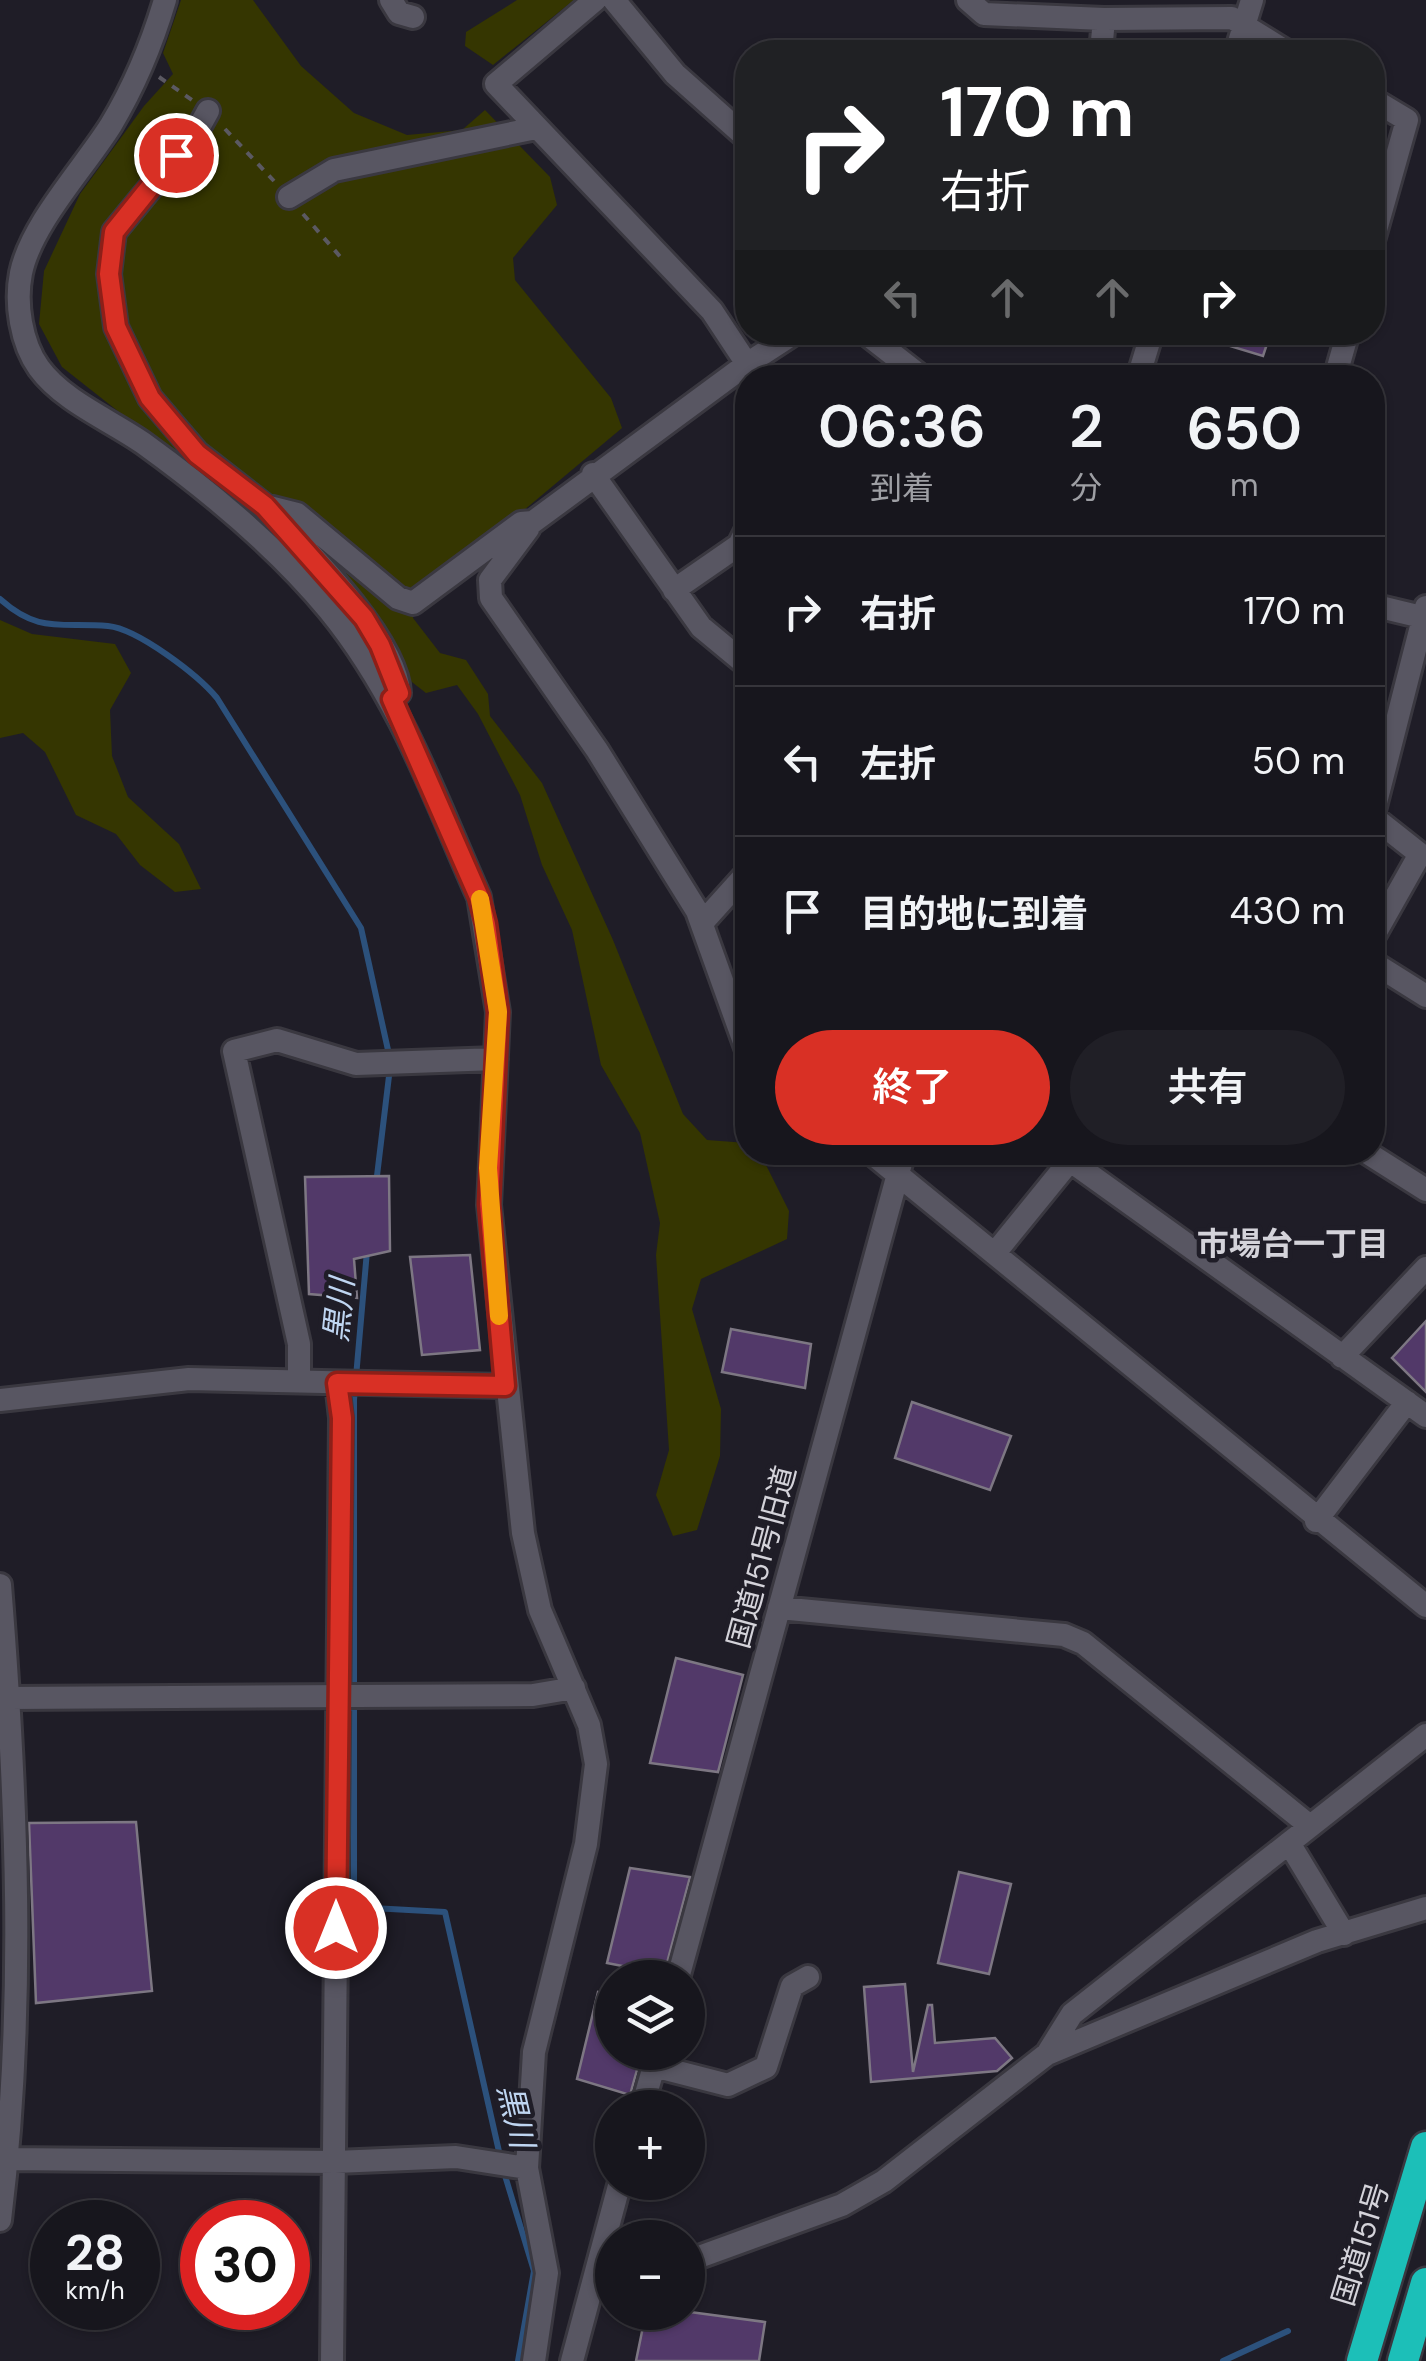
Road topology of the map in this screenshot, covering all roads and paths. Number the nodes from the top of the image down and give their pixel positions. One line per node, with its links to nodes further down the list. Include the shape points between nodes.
1 (165, 0): 13 (street)
2 (391, 0): 7 (street, via 399,13)
3 (595, 0): 17 (street, via 496,84)
4 (614, 0): 18 (street, via 674,74)
5 (968, 0): 8 (street, via 984,14)
6 (1252, 0): 9 (street)
7 (413, 17)
8 (1104, 19): 9 (street); 10 (street)
9 (1245, 23): 11 (street); 12 (street)
10 (1102, 40)
11 (1240, 40)
12 (1270, 40)
13 (143, 66): 15 (path); 34 (street, via 36,238 22,272 19,308 28,348 62,391 145,445 268,549 325,606)
14 (1385, 104): 16 (street)
15 (208, 111): 27 (street, via 114,232 109,274 116,327 150,398 197,454)
16 (1417, 118): 20 (street)
17 (536, 128): 19 (street, via 334,170); 23 (street, via 712,310)
18 (735, 128)
19 (289, 197)
20 (1385, 208)
21 (766, 345): 23 (street)
22 (881, 345): 24 (street)
23 (747, 364)
24 (906, 365)
25 (735, 373): 26 (street)
26 (593, 474): 28 (street); 30 (street)
27 (265, 506): 28 (street, via 297,514 398,598 413,602); 34 (street, via 364,618 398,684)
28 (532, 522): 39 (street, via 490,580 491,598 597,750)
29 (735, 548): 30 (street)
30 (674, 590): 33 (street, via 701,627)
31 (1385, 607): 32 (street)
32 (1425, 614): 35 (street)
33 (735, 655)
34 (392, 699): 43 (street, via 479,897 496,990)
35 (1385, 770)
36 (1385, 826): 38 (street, via 1420,854)
37 (735, 886): 39 (street)
38 (1385, 916)
39 (703, 922): 42 (street)
40 (1385, 970): 41 (street)
41 (1426, 996)
42 (735, 1014)
43 (496, 1059): 53 (street, via 387,1063 330,1058 276,1040 234,1052 299,1344); 55 (street, via 489,1204)
44 (1385, 1164): 49 (street)
45 (899, 1165): 61 (street, 国道151号旧道)
46 (902, 1165): 50 (street)
47 (1068, 1165): 50 (street)
48 (1086, 1165): 52 (street)
49 (1426, 1190)
50 (995, 1253): 58 (street)
51 (1426, 1268): 52 (street)
52 (1342, 1357): 57 (street)
53 (299, 1379): 54 (street); 56 (street, via 189,1378)
54 (339, 1383): 55 (street); 63 (street)
55 (505, 1386): 62 (street, via 536,1590)
56 (0, 1400)
57 (1417, 1409): 58 (street)
58 (1316, 1520): 60 (street)
59 (0, 1586): 64 (street)
60 (1426, 1606)
61 (779, 1608): 66 (street, via 1064,1635 1083,1643); 70 (street, 国道151号旧道)
62 (574, 1688): 63 (street, via 533,1695); 77 (street, via 596,1764 586,1844 534,2052)
63 (339, 1696): 64 (street); 76 (street)
64 (9, 1698): 75 (street, via 18,1983)
65 (1426, 1735): 66 (street)
66 (1310, 1826): 67 (street)
67 (1289, 1843): 69 (street); 72 (street, via 1072,2014)
68 (1426, 1908): 69 (street)
69 (1344, 1934): 72 (street)
70 (683, 1960)
71 (808, 1977): 73 (street, via 792,1986 766,2067 728,2085)
72 (1047, 2054): 79 (street, via 884,2181 842,2205)
73 (686, 2070)
74 (1426, 2147): 85 (highway, 国道151号)
75 (8, 2160): 76 (street); 78 (street)
76 (335, 2162): 77 (street, via 456,2157); 82 (street)
77 (522, 2167): 83 (street, via 547,2273)
78 (0, 2220)
79 (705, 2256)
80 (1426, 2283): 86 (highway)
81 (595, 2297): 84 (street)
82 (332, 2361)
83 (534, 2361)
84 (572, 2361)
85 (1362, 2361)
86 (1402, 2361)

